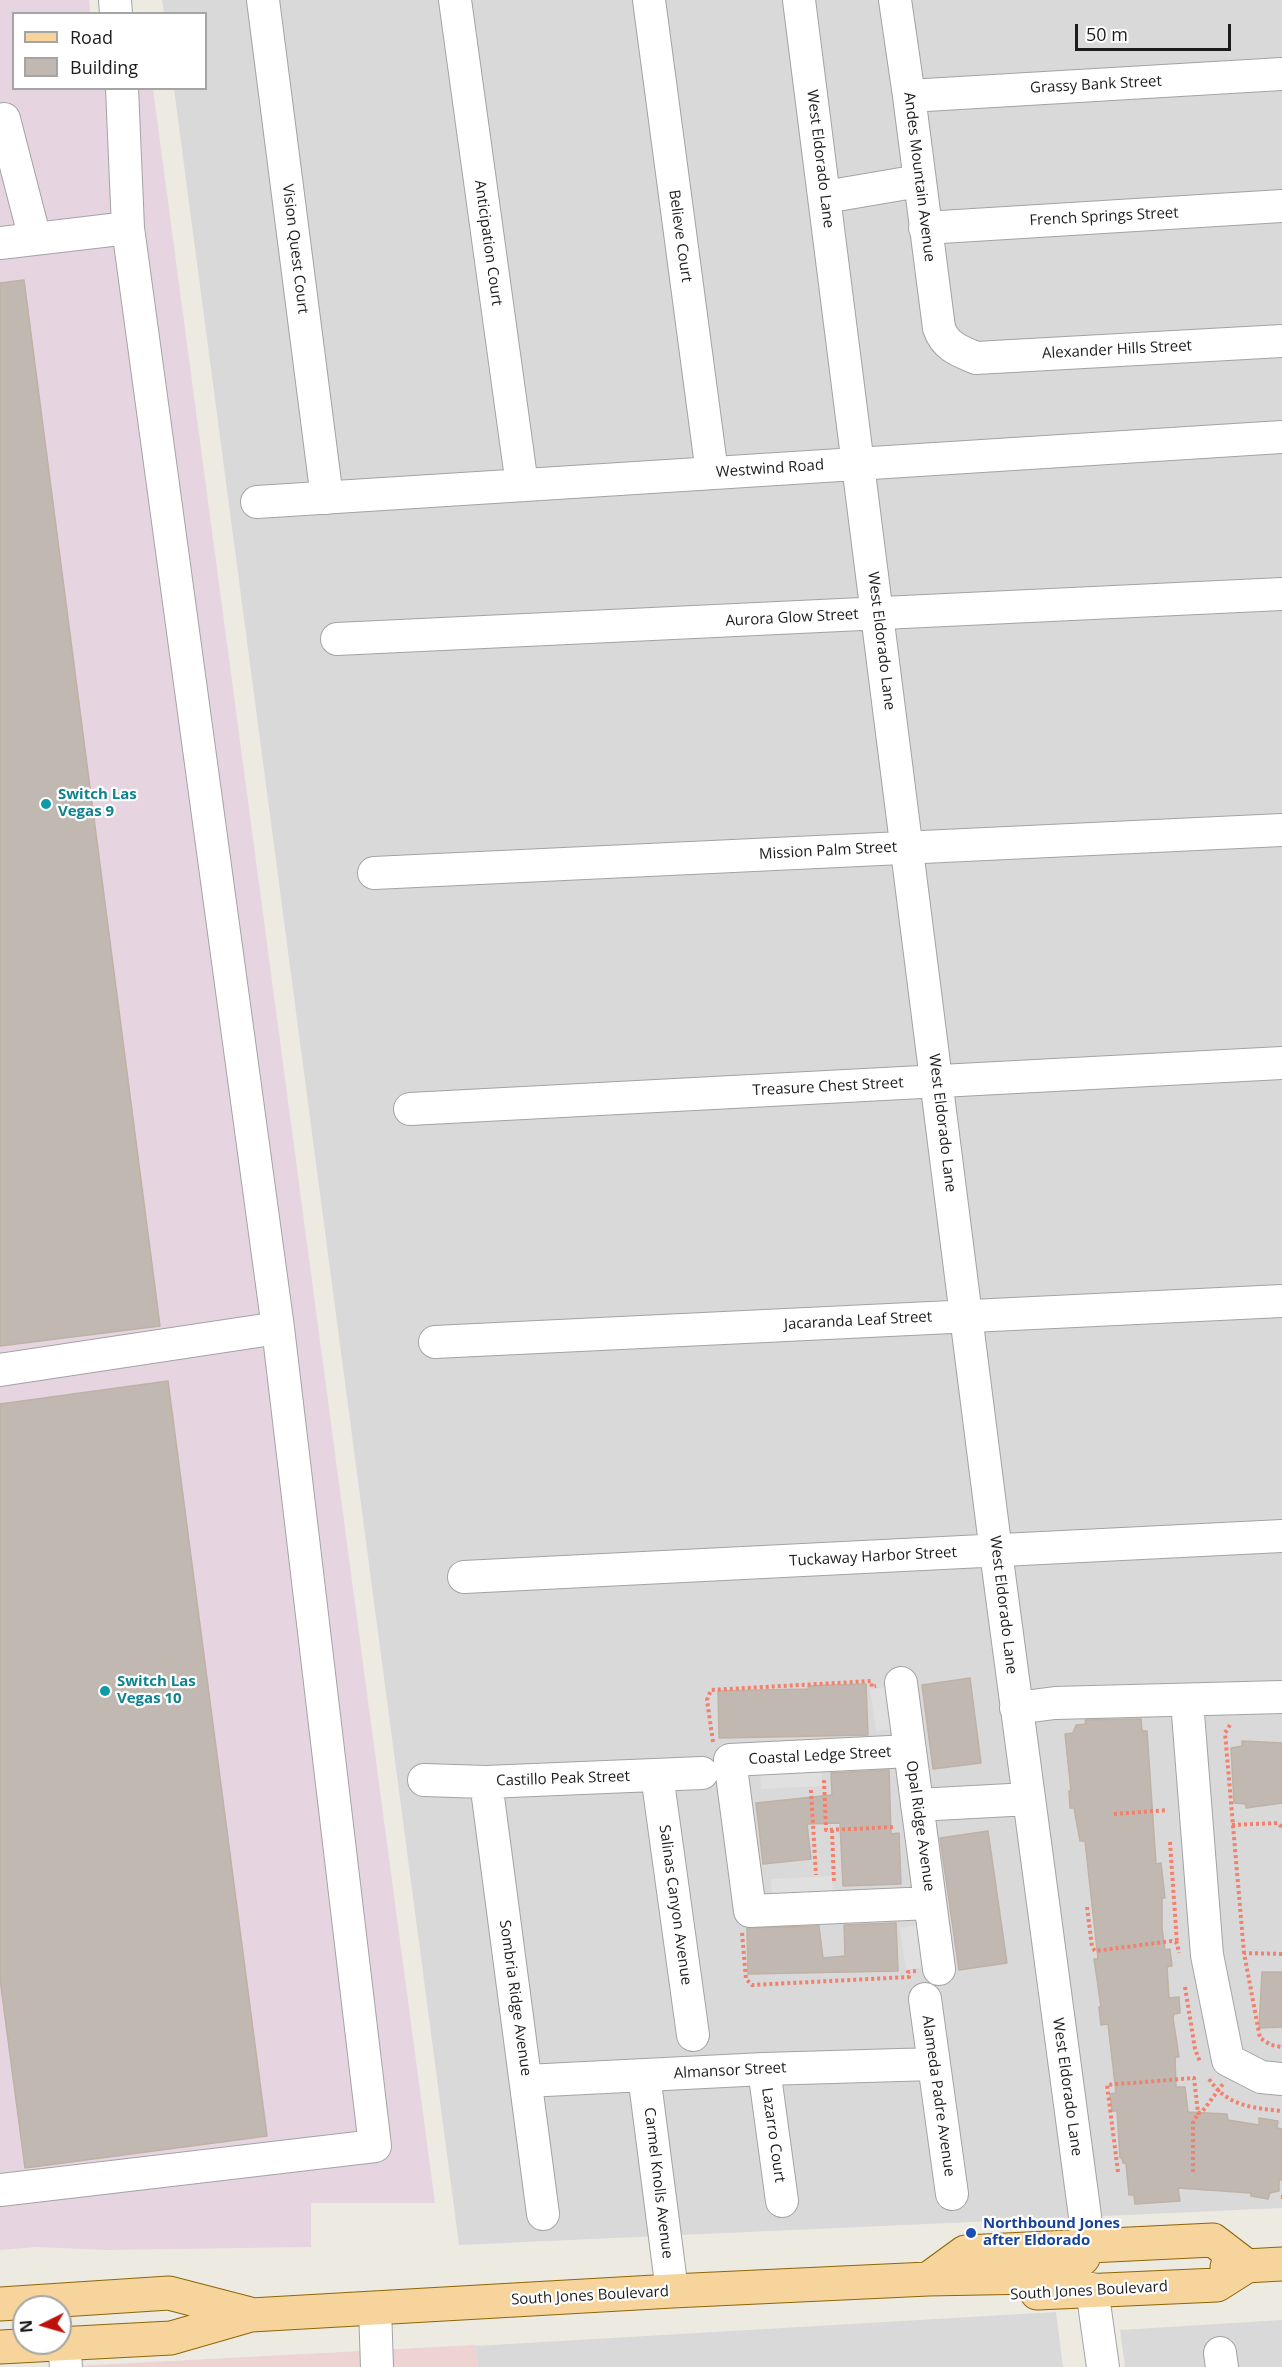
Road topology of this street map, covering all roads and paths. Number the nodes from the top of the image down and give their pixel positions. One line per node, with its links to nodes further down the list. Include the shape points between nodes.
1 (263, 0): 23 (street, Vision Quest Court)
2 (455, 0): 22 (street, Anticipation Court)
3 (649, 0): 21 (street, Believe Court)
4 (799, 0): 11 (street, West Eldorado Lane)
5 (895, 0): 8 (street, Andes Mountain Avenue)
6 (1282, 74): 8 (street, Grassy Bank Street)
7 (122, 90): 13 (street)
8 (909, 96): 10 (street, Andes Mountain Avenue)
9 (4, 119): 15 (street)
10 (919, 181): 11 (street); 14 (street, Andes Mountain Avenue)
11 (825, 197): 20 (street, West Eldorado Lane)
12 (1282, 206): 14 (street, French Springs Street)
13 (128, 228): 15 (street); 36 (street)
14 (925, 228): 18 (street, Andes Mountain Avenue, via 939,328 942,338)
15 (36, 239): 16 (street)
16 (0, 243)
17 (1282, 341): 18 (street, Alexander Hills Street, via 976,358)
18 (954, 349)
19 (1282, 437): 20 (street, Westwind Road)
20 (858, 463): 21 (street, Westwind Road); 26 (street, West Eldorado Lane)
21 (712, 473): 22 (street, Westwind Road)
22 (522, 485): 23 (street, Westwind Road)
23 (327, 498): 24 (street, Westwind Road)
24 (257, 502)
25 (1282, 594): 26 (street, Aurora Glow Street)
26 (878, 614): 27 (street, Aurora Glow Street); 29 (street, West Eldorado Lane)
27 (337, 639)
28 (1282, 830): 29 (street, Mission Palm Street)
29 (907, 848): 30 (street, Mission Palm Street); 32 (street, West Eldorado Lane)
30 (374, 873)
31 (1282, 1064): 32 (street, Treasure Chest Street)
32 (936, 1081): 33 (street, Treasure Chest Street); 35 (street, West Eldorado Lane)
33 (410, 1109)
34 (1282, 1301): 35 (street, Jacaranda Leaf Street)
35 (966, 1315): 37 (street, Jacaranda Leaf Street); 40 (street, West Eldorado Lane)
36 (278, 1328): 38 (street); 88 (street, via 375,2146)
37 (435, 1342)
38 (0, 1370)
39 (1282, 1536): 40 (street, Tuckaway Harbor Street)
40 (996, 1552): 41 (street, Tuckaway Harbor Street); 45 (street, West Eldorado Lane)
41 (464, 1577)
42 (900, 1683): 47 (street, Opal Ridge Avenue); 49 (path, via 872,1687 871,1681 711,1689 707,1700 712,1741)
43 (1282, 1697): 44 (street)
44 (1187, 1701): 45 (street, via 1055,1703); 77 (street, via 1207,1955 1228,2060)
45 (1017, 1708): 55 (street, West Eldorado Lane)
46 (1230, 1725): 59 (path, via 1225,1733)
47 (910, 1751): 48 (street, Coastal Ledge Street); 58 (street, Opal Ridge Avenue)
48 (822, 1756): 49 (street, Coastal Ledge Street); 61 (path, via 826,1830)
49 (730, 1760): 66 (street)
50 (702, 1773): 51 (street, Castillo Peak Street)
51 (657, 1775): 53 (street, Castillo Peak Street); 73 (street, Salinas Canyon Avenue)
52 (424, 1780): 53 (street, Castillo Peak Street)
53 (486, 1782): 82 (street, Sombria Ridge Avenue)
54 (811, 1790): 62 (path)
55 (1029, 1799): 58 (street); 92 (street, West Eldorado Lane)
56 (1168, 1810): 57 (path)
57 (1114, 1814)
58 (910, 1816): 61 (path); 63 (street, Opal Ridge Avenue)
59 (1232, 1825): 60 (path, via 1277,1823); 67 (path)
60 (1282, 1827)
61 (832, 1830): 64 (path)
62 (816, 1875)
63 (930, 1903): 64 (street); 70 (street, Opal Ridge Avenue)
64 (836, 1907): 66 (street)
65 (1087, 1907): 68 (path, via 1095,1952 1172,1941 1177,1943)
66 (750, 1911): 70 (path, via 741,1924 746,1979 752,1985 909,1977 908,1972)
67 (1244, 1953): 69 (path); 74 (path, via 1260,2038)
68 (1179, 1954)
69 (1282, 1954)
70 (939, 1969)
71 (1183, 1978): 76 (path)
72 (925, 1999): 75 (street, Alameda Padre Avenue)
73 (693, 2035)
74 (1282, 2047)
75 (934, 2064): 78 (street, Almansor Street); 89 (street, Alameda Padre Avenue)
76 (1201, 2064)
77 (1240, 2066): 81 (street, via 1261,2077); 83 (path)
78 (764, 2069): 80 (street, Almansor Street); 90 (street, Lazarro Court)
79 (1204, 2072): 83 (path)
80 (644, 2075): 82 (street, Almansor Street); 97 (street, Carmel Knolls Avenue)
81 (1282, 2079)
82 (526, 2081): 91 (street, Sombria Ridge Avenue)
83 (1217, 2091): 84 (path, via 1250,2108); 85 (path)
84 (1282, 2111)
85 (1198, 2113): 86 (path, via 1194,2078 1107,2085); 87 (path, via 1193,2123)
86 (1118, 2172)
87 (1193, 2172)
88 (0, 2190)
89 (952, 2194)
90 (782, 2202)
91 (543, 2214)
92 (1089, 2246): 94 (main road, via 1213,2240); 95 (main road, via 965,2253)
93 (1282, 2264): 94 (main road, South Jones Boulevard)
94 (1247, 2266): 96 (main road, South Jones Boulevard, via 1217,2285)
95 (928, 2279): 96 (main road, South Jones Boulevard, via 971,2296); 97 (main road, South Jones Boulevard)
96 (1092, 2289): 103 (street)
97 (672, 2291): 99 (main road, South Jones Boulevard)
98 (0, 2304): 100 (main road, South Jones Boulevard, via 169,2293)
99 (375, 2308): 100 (main road, South Jones Boulevard); 102 (street)
100 (251, 2315): 101 (main road, South Jones Boulevard, via 171,2338)
101 (72, 2354)
102 (376, 2367)
103 (1103, 2367)

